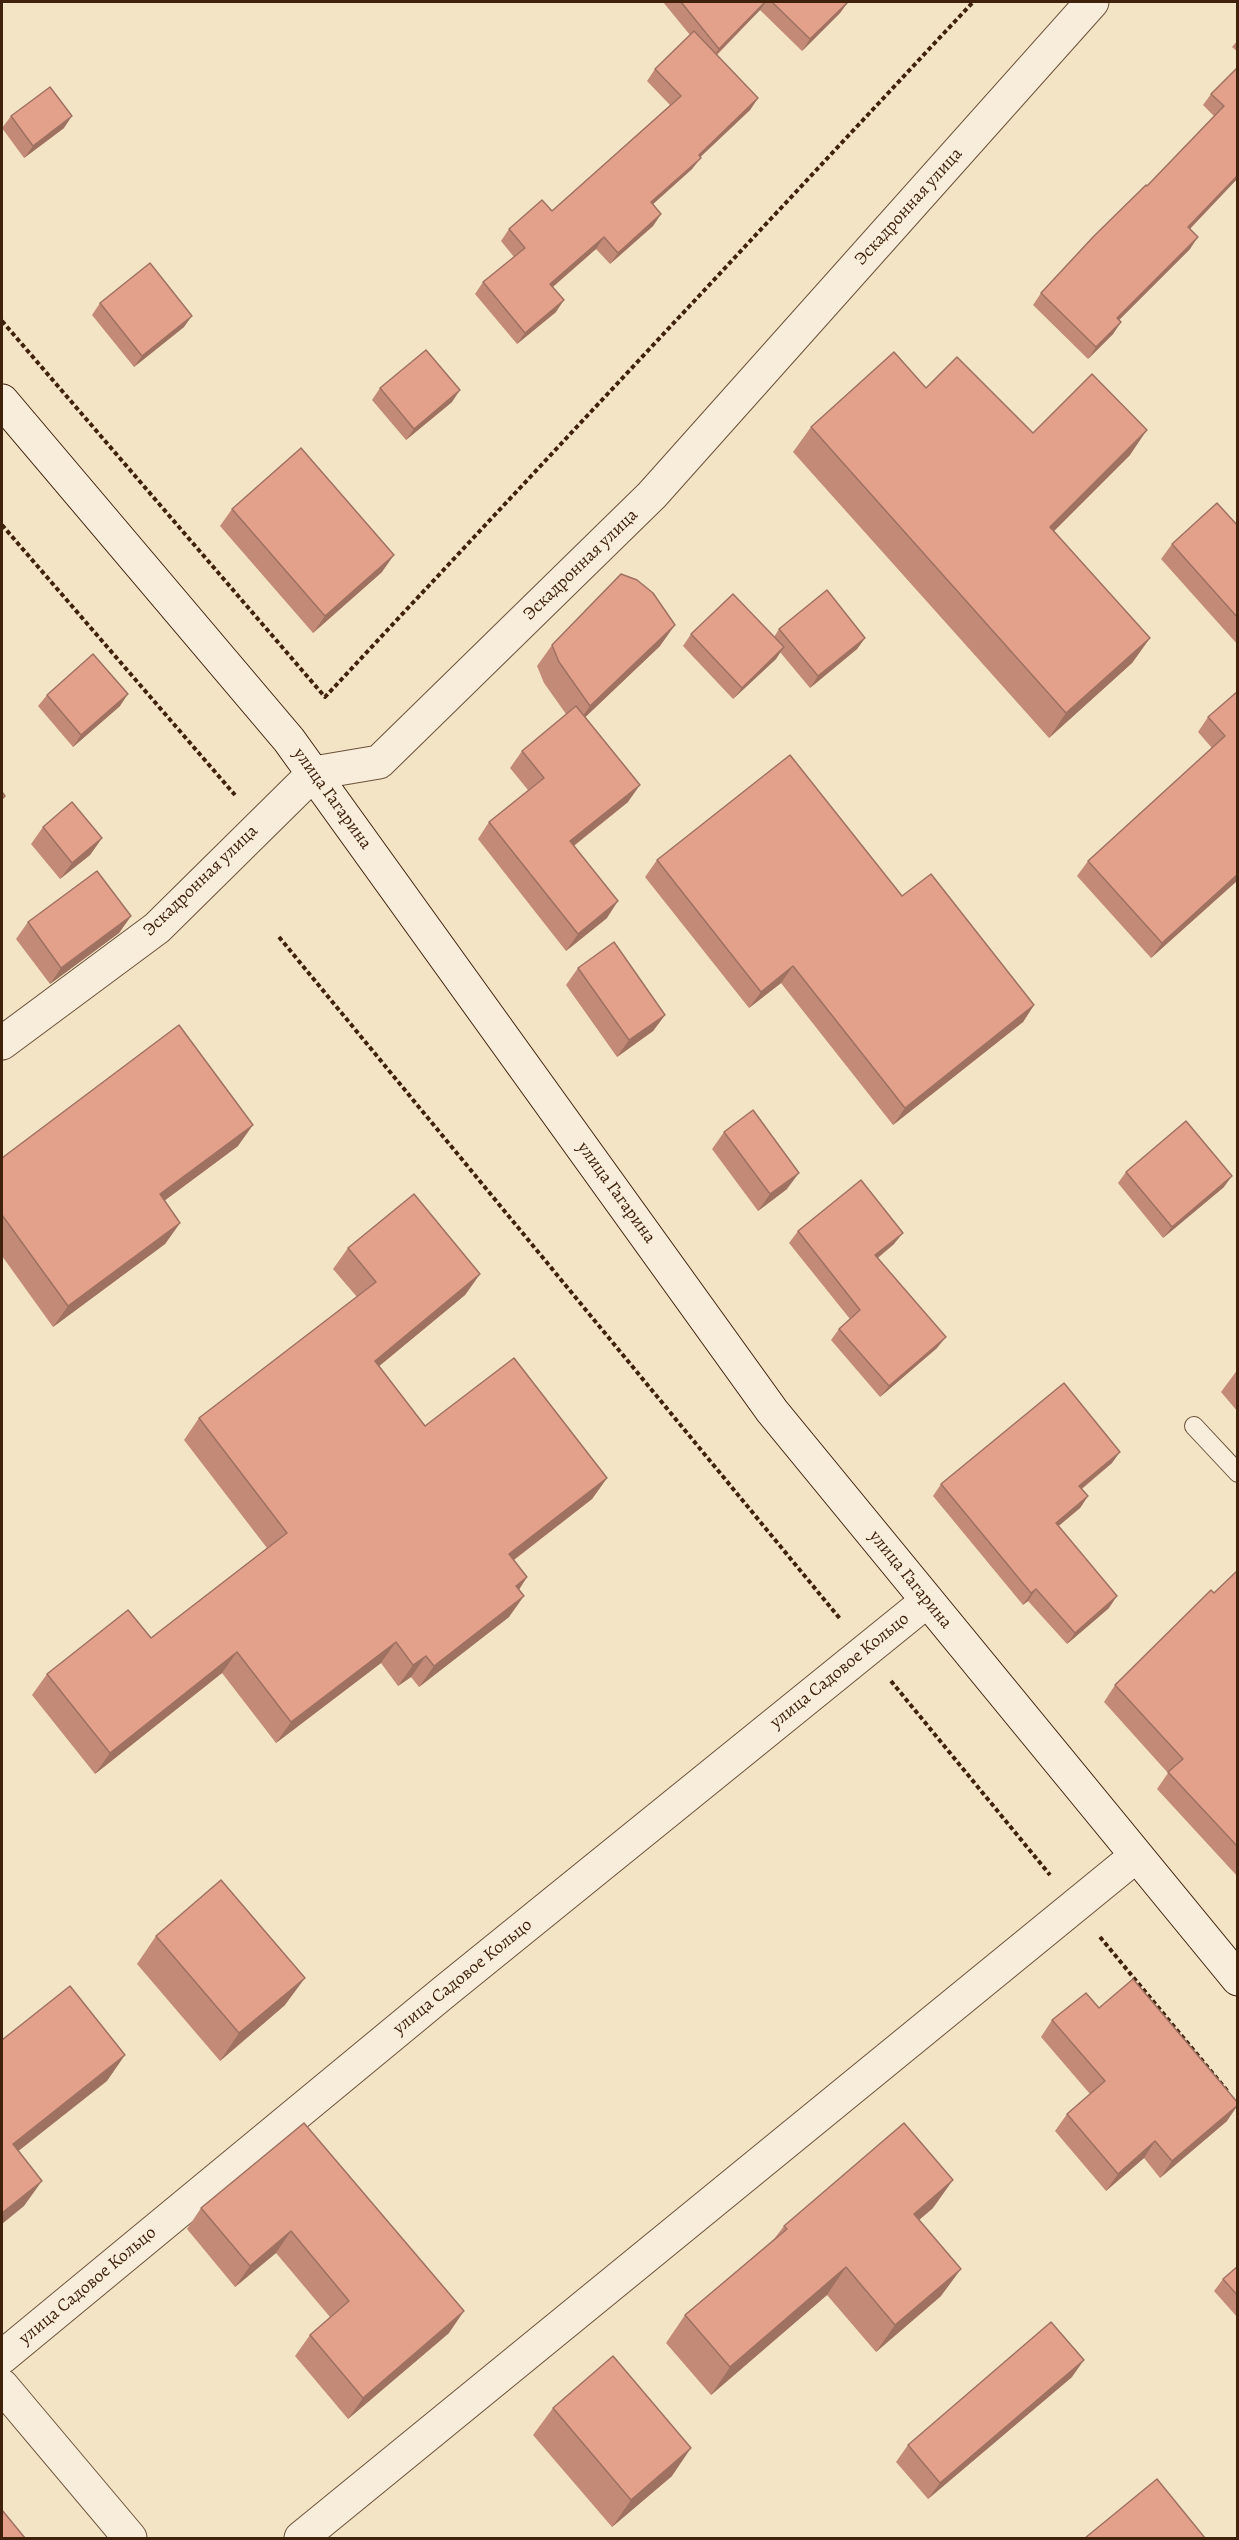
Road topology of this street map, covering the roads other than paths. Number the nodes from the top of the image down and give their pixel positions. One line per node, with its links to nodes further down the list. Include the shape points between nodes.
1 (1092, 2): 3 (street, Эскадронная улица, via 652,495 379,762)
2 (2, 401): 3 (street, улица Гагарина)
3 (314, 773): 4 (street, Эскадронная улица, via 157,928); 7 (street, улица Гагарина, via 772,1411)
4 (2, 1043)
5 (1194, 1426): 6 (lane)
6 (1238, 1473)
7 (927, 1600): 8 (street, улица Гагарина); 10 (street, улица Садовое Кольцо)
8 (1136, 1856): 9 (street, улица Гагарина); 13 (street)
9 (1238, 1979)
10 (2, 2357)
11 (2, 2386): 12 (street)
12 (130, 2538)
13 (301, 2538)

